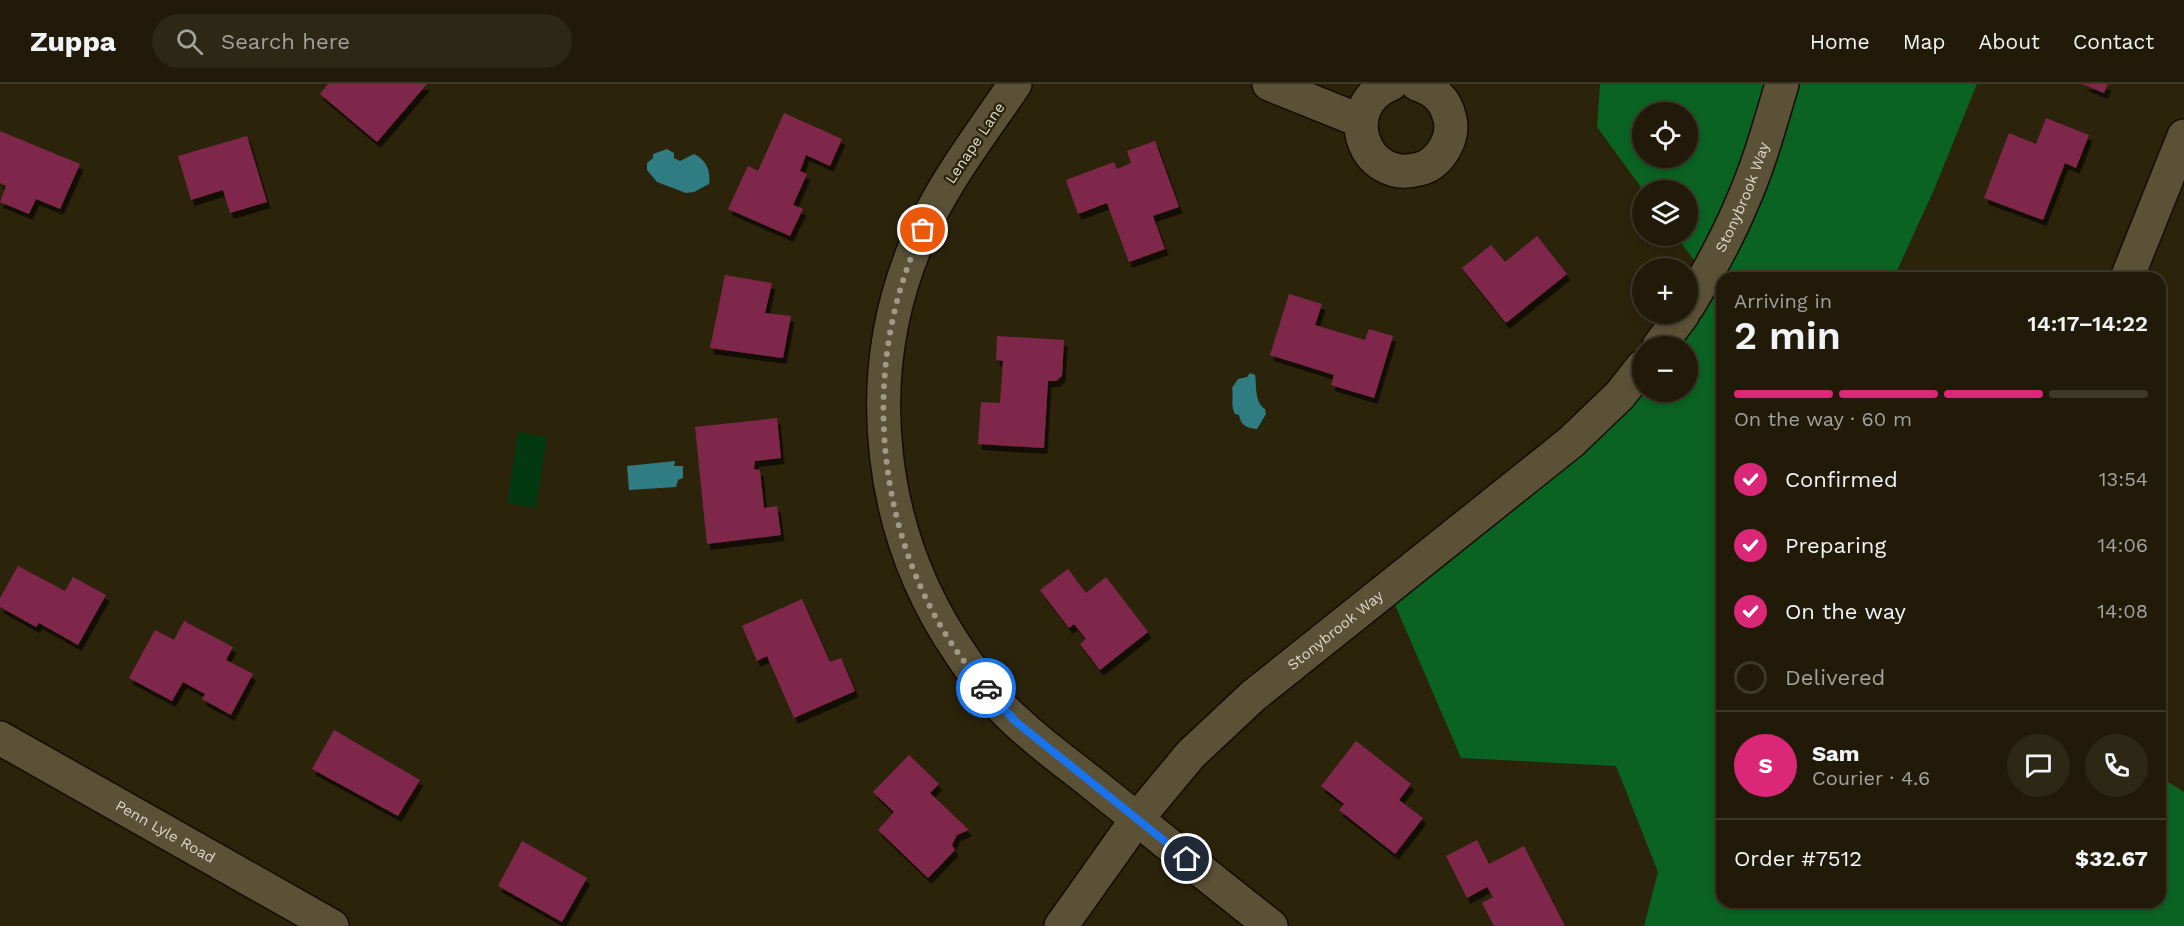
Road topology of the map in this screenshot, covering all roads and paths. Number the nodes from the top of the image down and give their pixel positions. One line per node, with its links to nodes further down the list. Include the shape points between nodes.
1 (1015, 84): 12 (street, Lenape Lane, via 941,194 914,248 896,305 885,365 887,470 898,522 917,579 941,626 975,676 1015,721)
2 (1269, 84): 6 (street)
3 (1391, 84): 6 (street, via 1371,97)
4 (1417, 84): 6 (street, via 1437,94 1451,123 1446,147 1426,167 1411,172 1395,171 1378,162 1365,146)
5 (1782, 84): 9 (street, Stonybrook Way, via 1742,203)
6 (1361, 121)
7 (2184, 136): 8 (street)
8 (2129, 272)
9 (1698, 290)
10 (1632, 380): 12 (street, Stonybrook Way, via 1571,442 1252,696 1191,754)
11 (0, 738): 13 (street, Penn Lyle Road)
12 (1137, 819): 14 (street, Stonybrook Way); 15 (street, Lenape Lane)
13 (332, 926)
14 (1061, 926)
15 (1271, 926)

